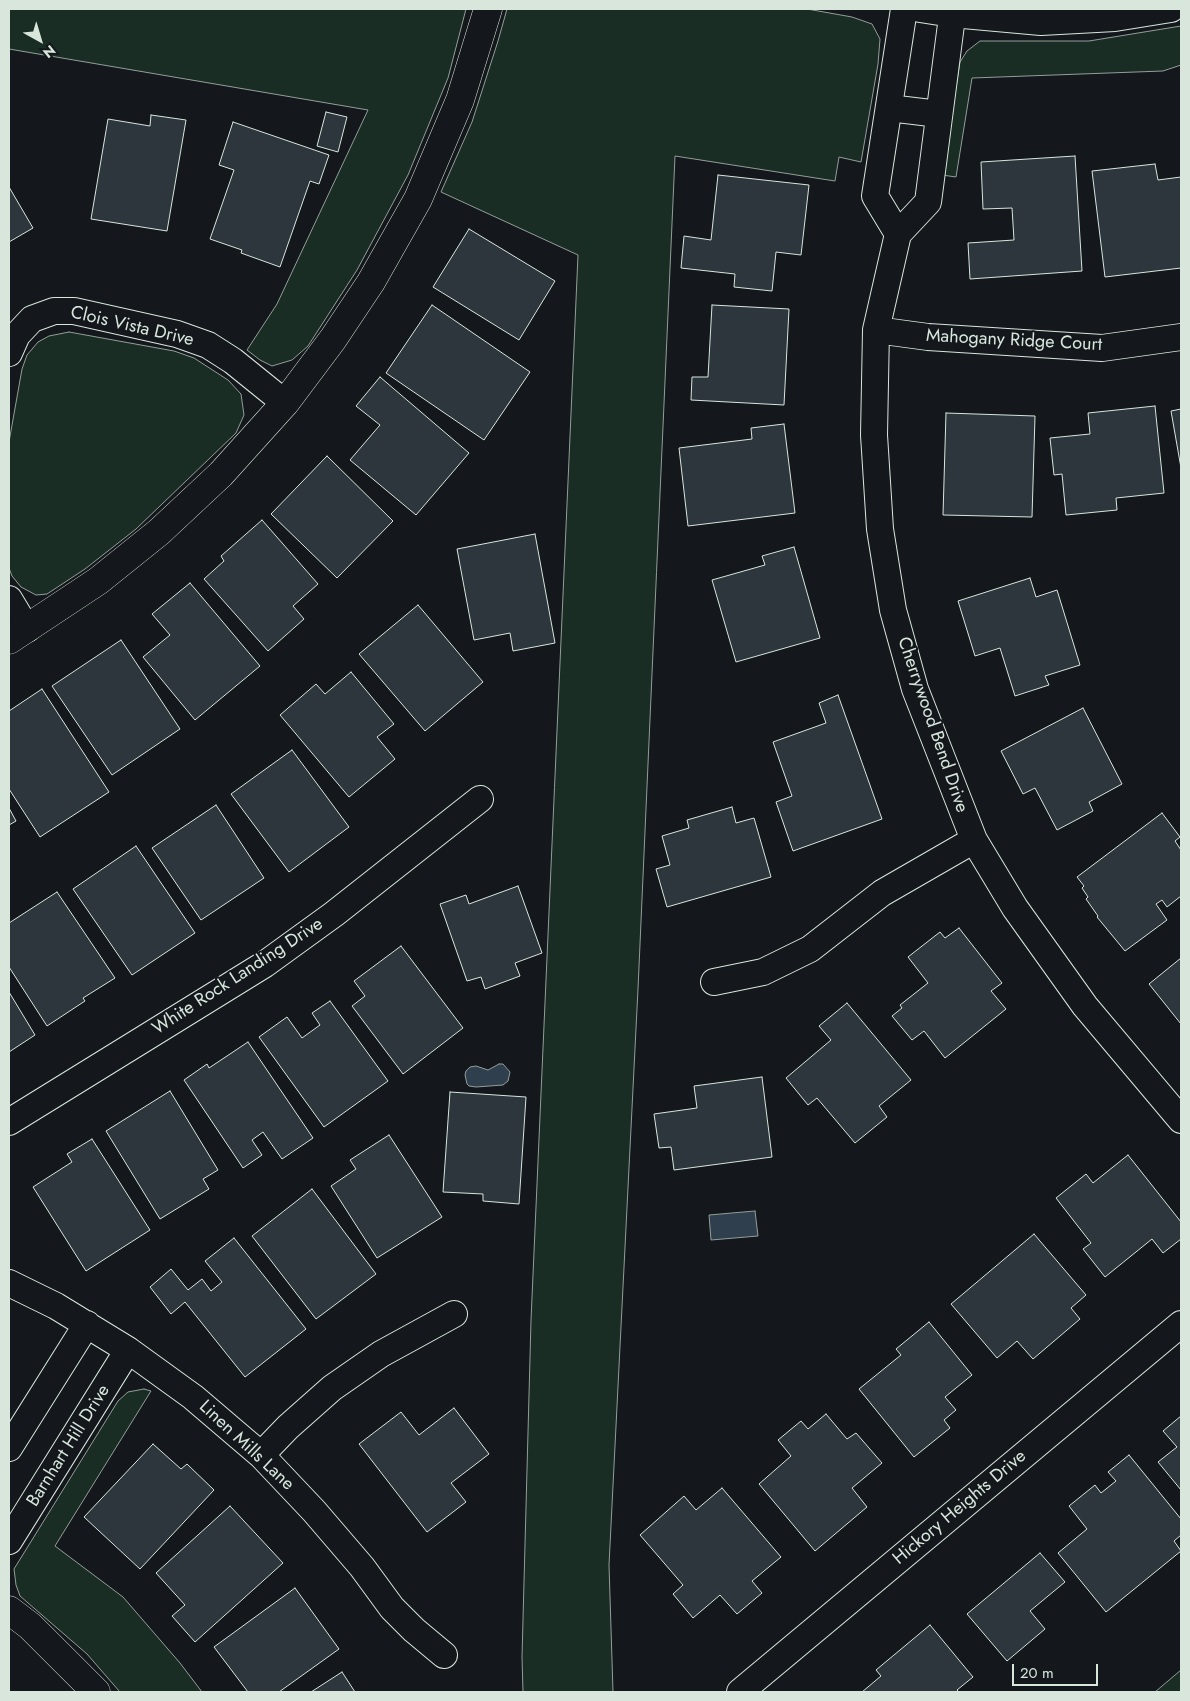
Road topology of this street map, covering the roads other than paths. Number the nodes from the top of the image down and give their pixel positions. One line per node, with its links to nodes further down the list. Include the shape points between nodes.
1 (488, 9): 12 (street, via 460,100 418,199 371,282 333,340)
2 (904, 9): 6 (street)
3 (920, 9): 5 (street)
4 (1171, 9): 5 (street, via 1115,18 1041,22)
5 (952, 11): 7 (street)
6 (889, 108): 7 (street); 8 (street, via 875,196)
7 (939, 114): 8 (street, via 928,202)
8 (898, 234): 9 (street, Cherrywood Bend Drive)
9 (876, 330): 10 (street, Mahogany Ridge Court, via 928,337 1102,348); 16 (street, Cherrywood Bend Drive, via 874,435 880,530 893,610 915,689)
10 (1181, 337)
11 (9, 353): 12 (street, Clois Vista Drive, via 18,334 32,319 54,311 74,311 177,334 208,345)
12 (285, 403): 14 (street, via 221,474 159,532 98,581)
13 (9, 599): 14 (street)
14 (18, 635)
15 (480, 799): 19 (street, White Rock Landing Drive, via 265,964)
16 (974, 840): 17 (street, via 882,893 810,948 763,972); 18 (street, Cherrywood Bend Drive, via 1016,908 1085,1006)
17 (714, 982)
18 (1181, 1120)
19 (9, 1122)
20 (9, 1283): 22 (street, Linen Mills Lane)
21 (454, 1314): 26 (street, via 381,1354 332,1388)
22 (87, 1324): 24 (street, Linen Mills Lane); 25 (street)
23 (1181, 1324): 31 (street, Hickory Heights Drive)
24 (128, 1350): 26 (street, Linen Mills Lane, via 192,1397); 27 (street, Barnhart Hill Drive)
25 (9, 1448)
26 (261, 1455): 29 (street, Linen Mills Lane, via 362,1567 392,1608)
27 (9, 1541)
28 (9, 1610): 30 (street, via 30,1626)
29 (444, 1655)
30 (96, 1692)
31 (740, 1692)

